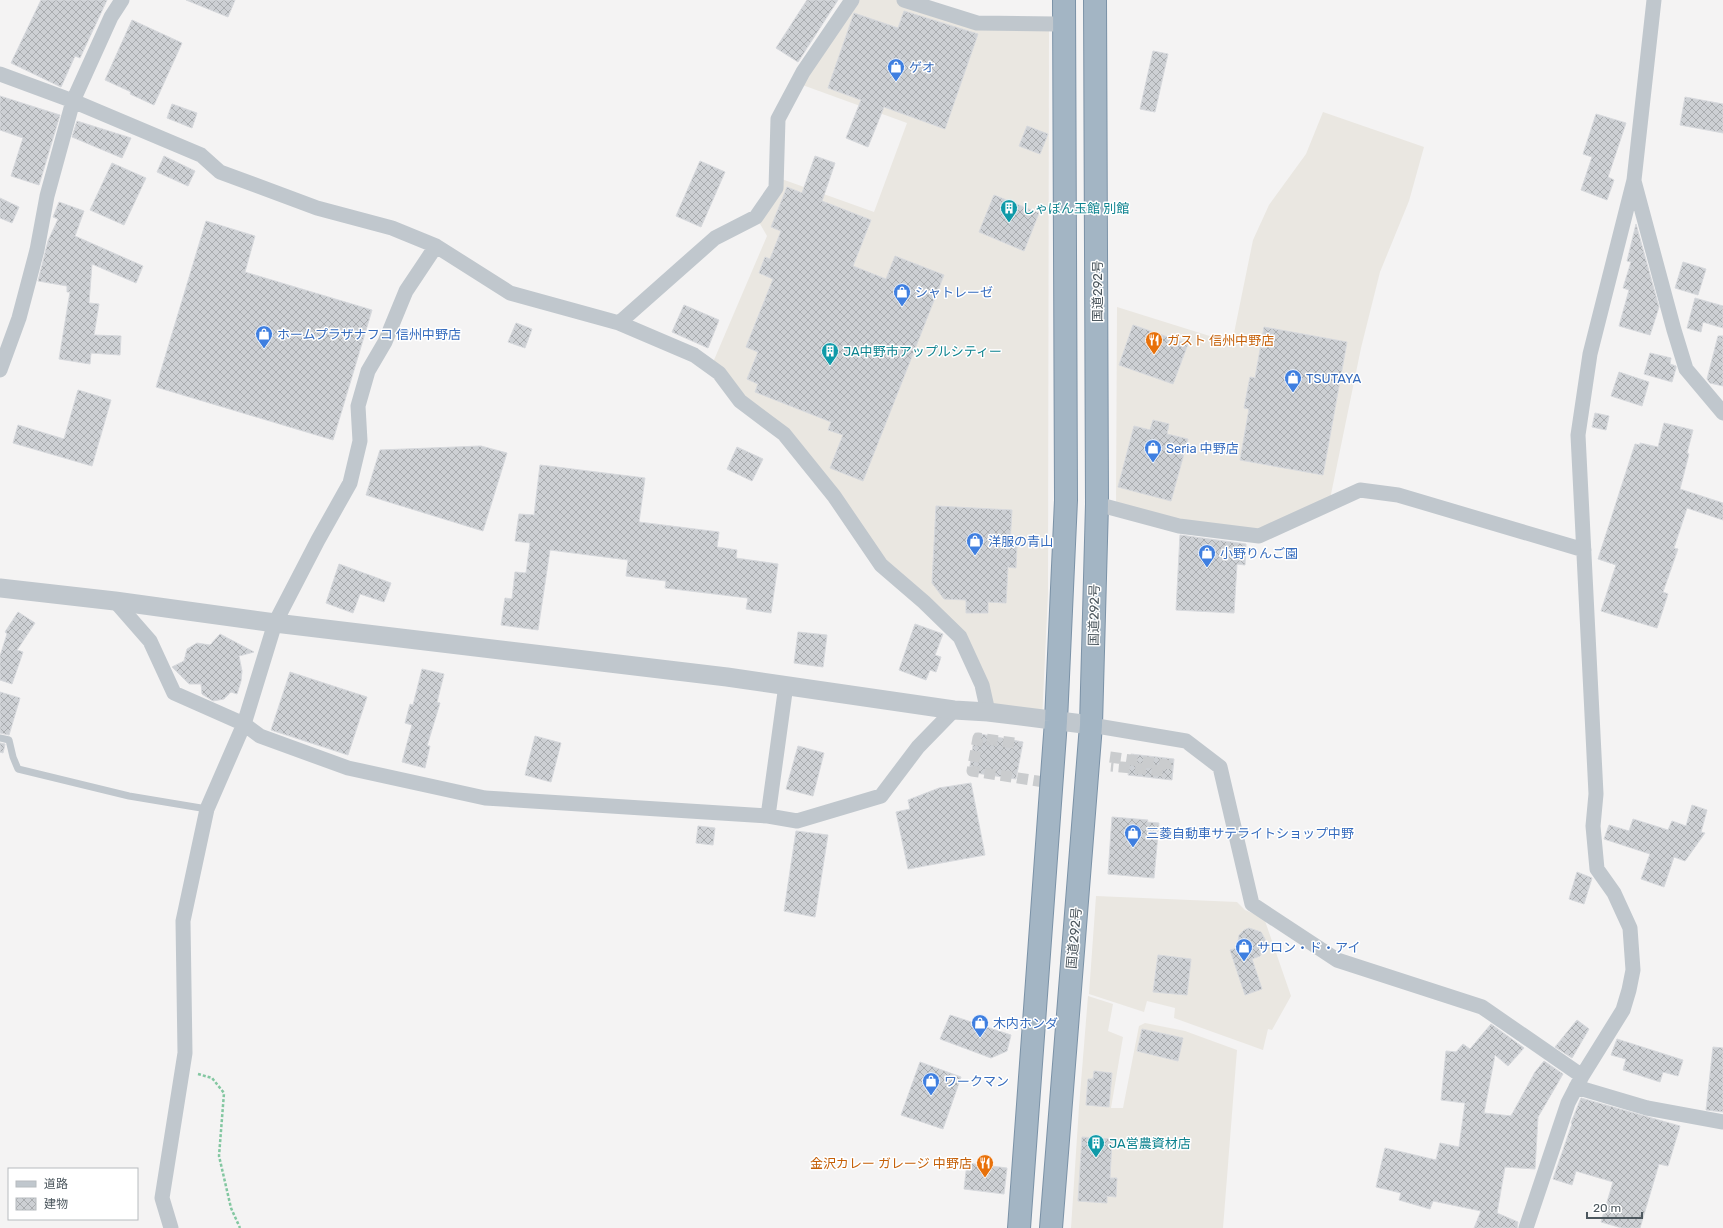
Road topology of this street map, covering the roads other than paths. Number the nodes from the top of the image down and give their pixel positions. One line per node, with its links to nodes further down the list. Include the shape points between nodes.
1 (122, 0): 9 (street, via 111,17)
2 (852, 0): 12 (street, via 803,72 778,119 776,188 756,217 716,238)
3 (904, 0): 7 (street, via 977,23)
4 (1064, 0): 7 (highway)
5 (1095, 0): 15 (highway, 国道292号)
6 (1654, 0): 10 (street)
7 (1064, 26): 23 (highway, via 1066,500)
8 (0, 74): 9 (street)
9 (73, 101): 11 (street, via 200,155 220,172 317,208 392,228); 13 (street, via 47,196 37,250 19,318)
10 (1634, 180): 14 (street, via 1686,369); 16 (street, via 1590,354 1578,435)
11 (436, 246): 12 (street, via 510,293); 19 (street, via 406,291 386,342 368,371 358,406 360,441 350,483)
12 (619, 323): 22 (street, via 694,355 719,373 740,401 784,434 834,496 881,565 960,637 982,685)
13 (0, 370)
14 (1723, 413)
15 (1097, 504): 16 (street, via 1179,526 1259,536 1360,490 1398,495); 25 (highway, 国道292号)
16 (1584, 550): 29 (street, via 1596,794 1593,826 1597,869 1614,893 1630,928 1633,970 1623,1010)
17 (0, 588): 18 (street)
18 (115, 601): 19 (street); 24 (street, via 150,641 174,693)
19 (275, 623): 20 (street); 24 (street)
20 (786, 685): 21 (street); 28 (street)
21 (954, 710): 22 (street); 28 (street, via 918,747 881,796 797,820)
22 (988, 712): 23 (street)
23 (1056, 722): 25 (street); 32 (highway)
24 (244, 724): 27 (street); 28 (street, via 260,736 348,768 486,798)
25 (1091, 725): 29 (street, via 1186,741 1220,767 1252,904 1337,960 1482,1007); 33 (highway, 国道292号)
26 (0, 738): 27 (lane, via 9,740 18,769 129,796)
27 (207, 809): 31 (street, via 183,921 184,1053 162,1198)
28 (768, 816)
29 (1579, 1081): 30 (street, via 1647,1108); 34 (street, via 1568,1103)
30 (1723, 1122)
31 (172, 1228)
32 (1019, 1228)
33 (1051, 1228)
34 (1526, 1228)

